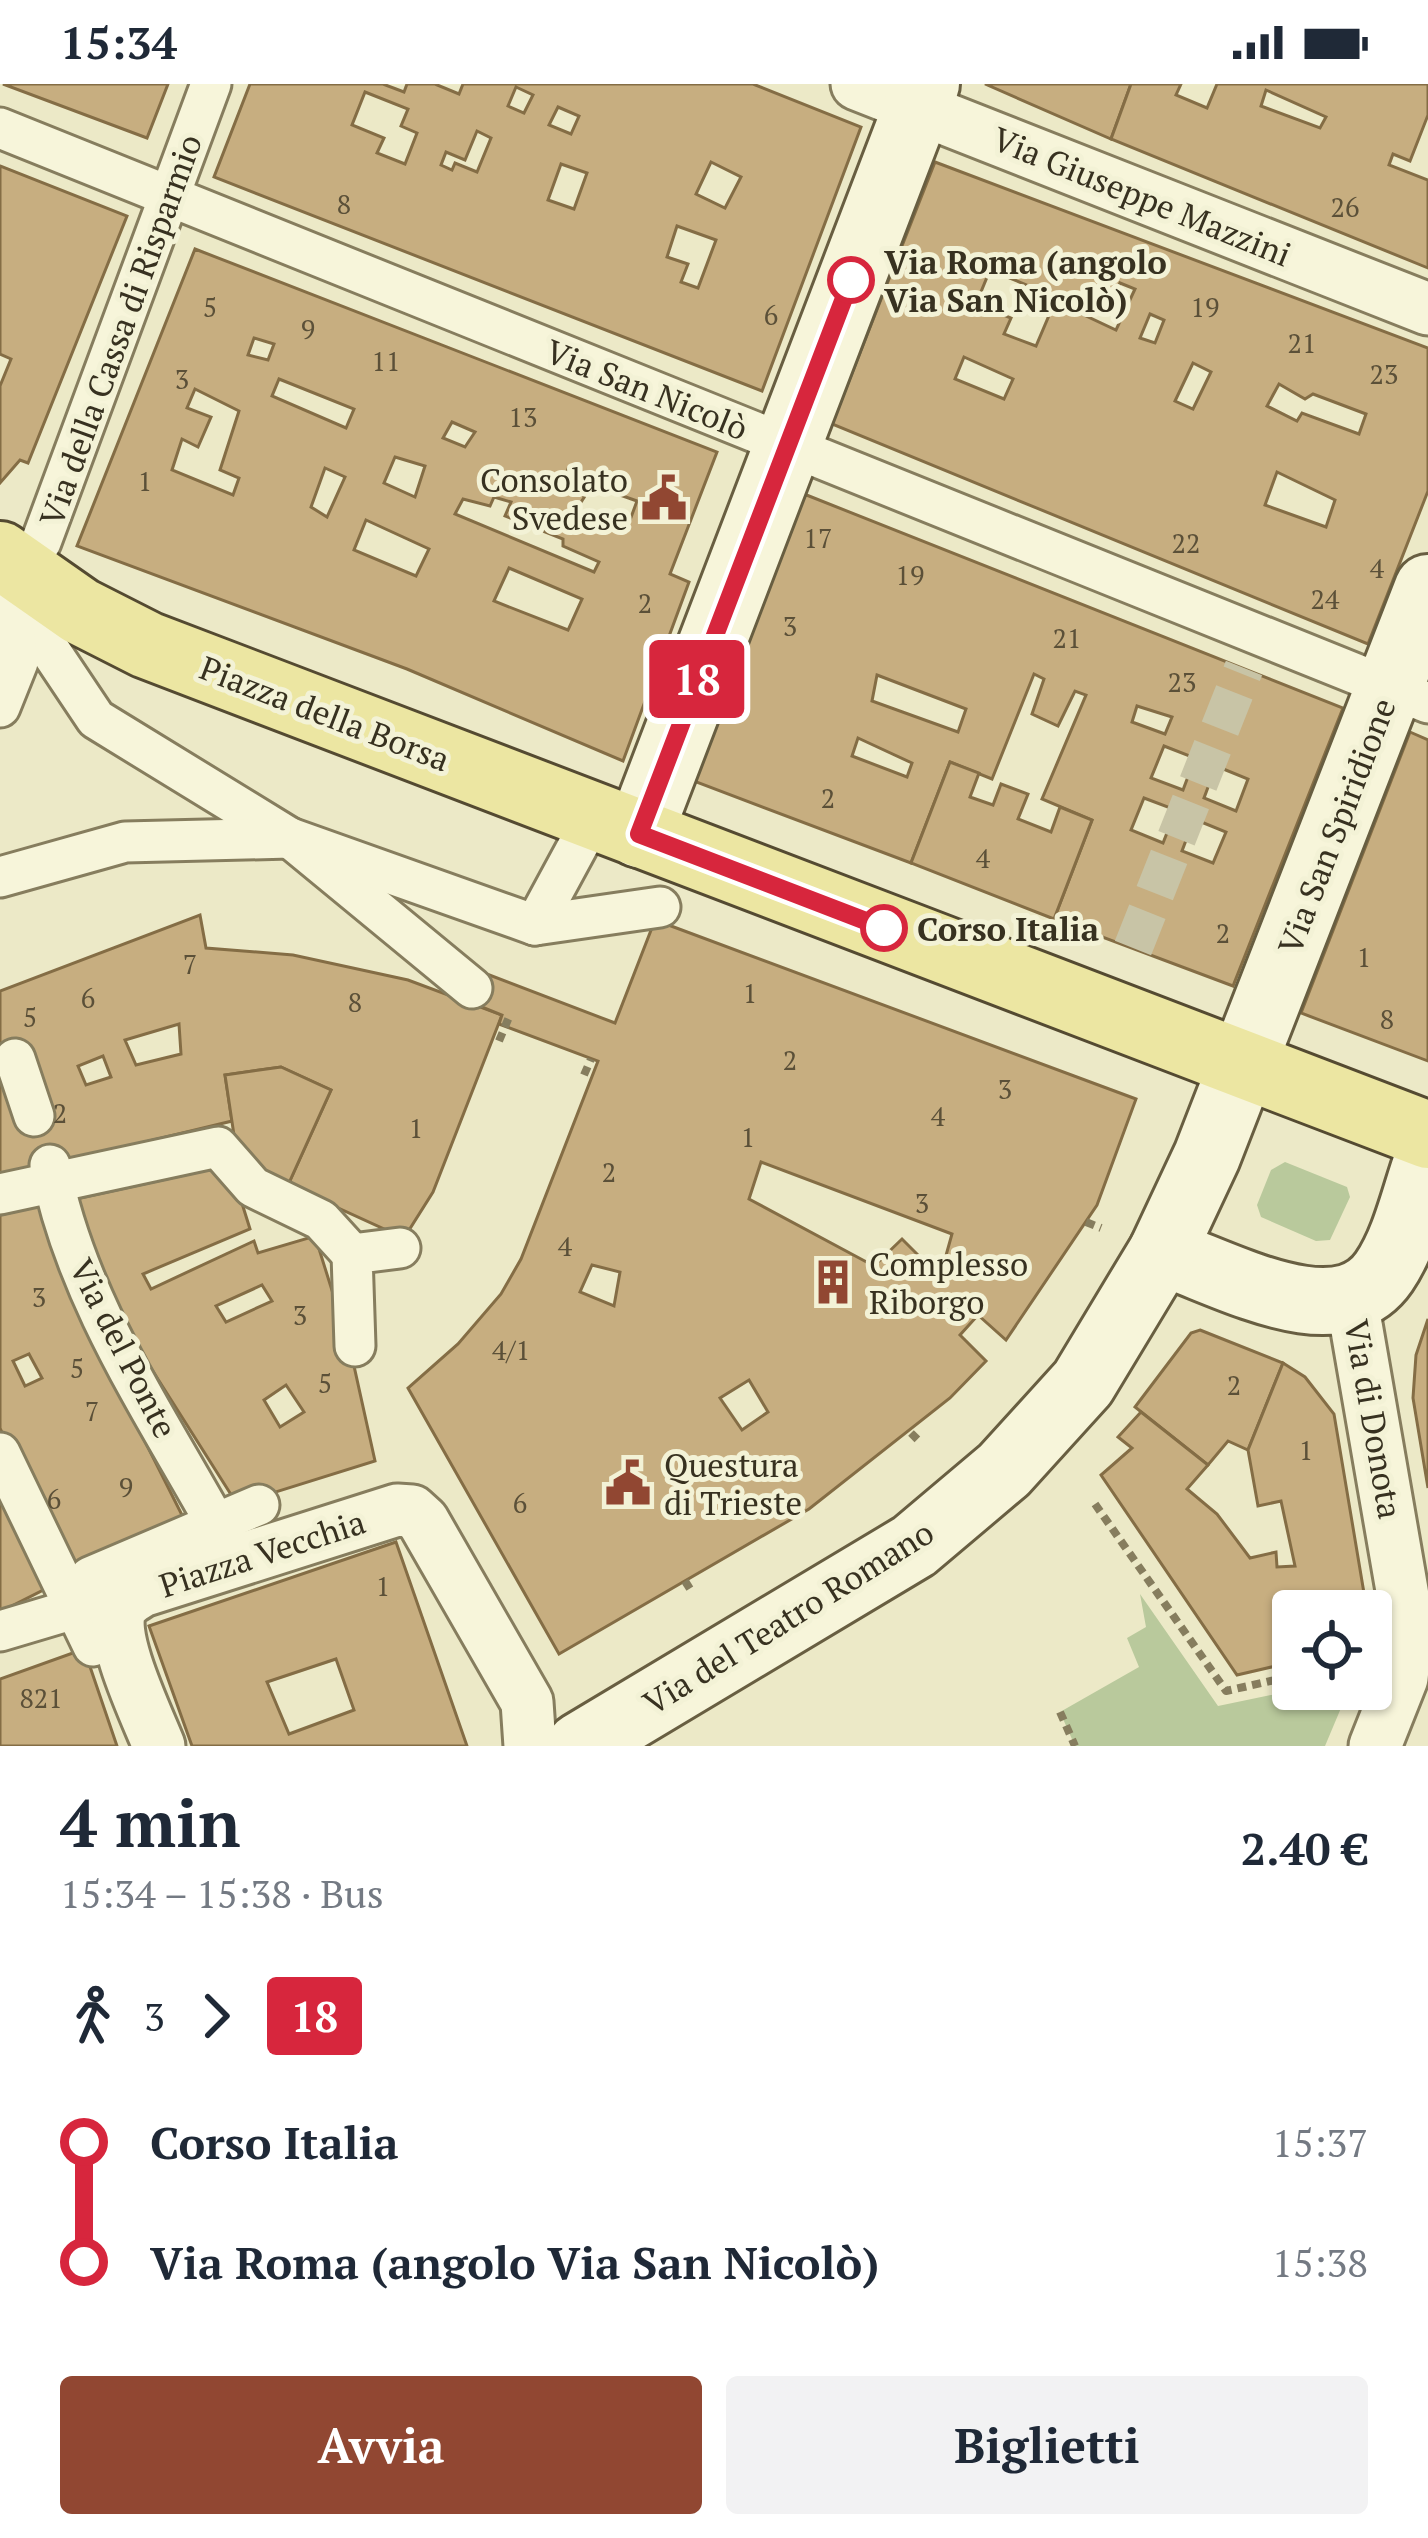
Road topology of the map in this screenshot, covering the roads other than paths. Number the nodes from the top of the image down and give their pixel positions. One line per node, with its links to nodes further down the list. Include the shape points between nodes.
1 (211, 84): 5 (street, Via della Cassa di Risparmio)
2 (856, 84): 3 (street, Via Giuseppe Mazzini)
3 (922, 96): 6 (street, Via Giuseppe Mazzini); 7 (main road)
4 (0, 128): 5 (street, Via San Nicolò)
5 (170, 196): 7 (street, Via San Nicolò); 8 (street, Via della Cassa di Risparmio, via 41,542)
6 (1428, 309)
7 (788, 446): 10 (street, Via San Nicolò); 12 (main road)
8 (8, 580): 11 (street, via 18,662); 12 (main road, Piazza della Borsa); 13 (street, via 96,719)
9 (1428, 588): 10 (main road, Via San Spiridione)
10 (1409, 695): 19 (main road, Via San Spiridione)
11 (0, 707)
12 (610, 837): 16 (street); 19 (main road)
13 (290, 838): 14 (street, via 125,842); 16 (street); 17 (street)
14 (0, 877)
15 (660, 907): 16 (street)
16 (535, 926)
17 (472, 988)
18 (15, 1059): 20 (street)
19 (1244, 1064): 21 (main road); 26 (main road, Via San Spiridione)
20 (34, 1116)
21 (1428, 1135)
22 (1428, 1159): 28 (main road, via 1385,1270)
23 (52, 1174): 24 (street); 27 (street, via 218,1148 253,1187 320,1220); 32 (street, Via del Ponte, via 92,1300)
24 (0, 1194)
25 (400, 1248): 27 (street)
26 (1162, 1252): 28 (main road, via 1295,1298); 38 (main road, Via del Teatro Romano, via 1083,1383 986,1486 914,1546)
27 (352, 1254): 29 (street)
28 (1352, 1300): 35 (street, Via di Donota)
29 (355, 1346)
30 (0, 1454): 33 (street)
31 (259, 1505): 32 (street, Piazza Vecchia)
32 (216, 1524): 33 (street, Piazza Vecchia, via 91,1577)
33 (96, 1622): 34 (street, Piazza Vecchia); 36 (street, via 118,1637); 37 (street, Piazza Vecchia, via 142,1591 412,1511 527,1702)
34 (0, 1631)
35 (1417, 1666): 39 (street, Via di Donota)
36 (159, 1746)
37 (530, 1746)
38 (580, 1746)
39 (1375, 1746)

